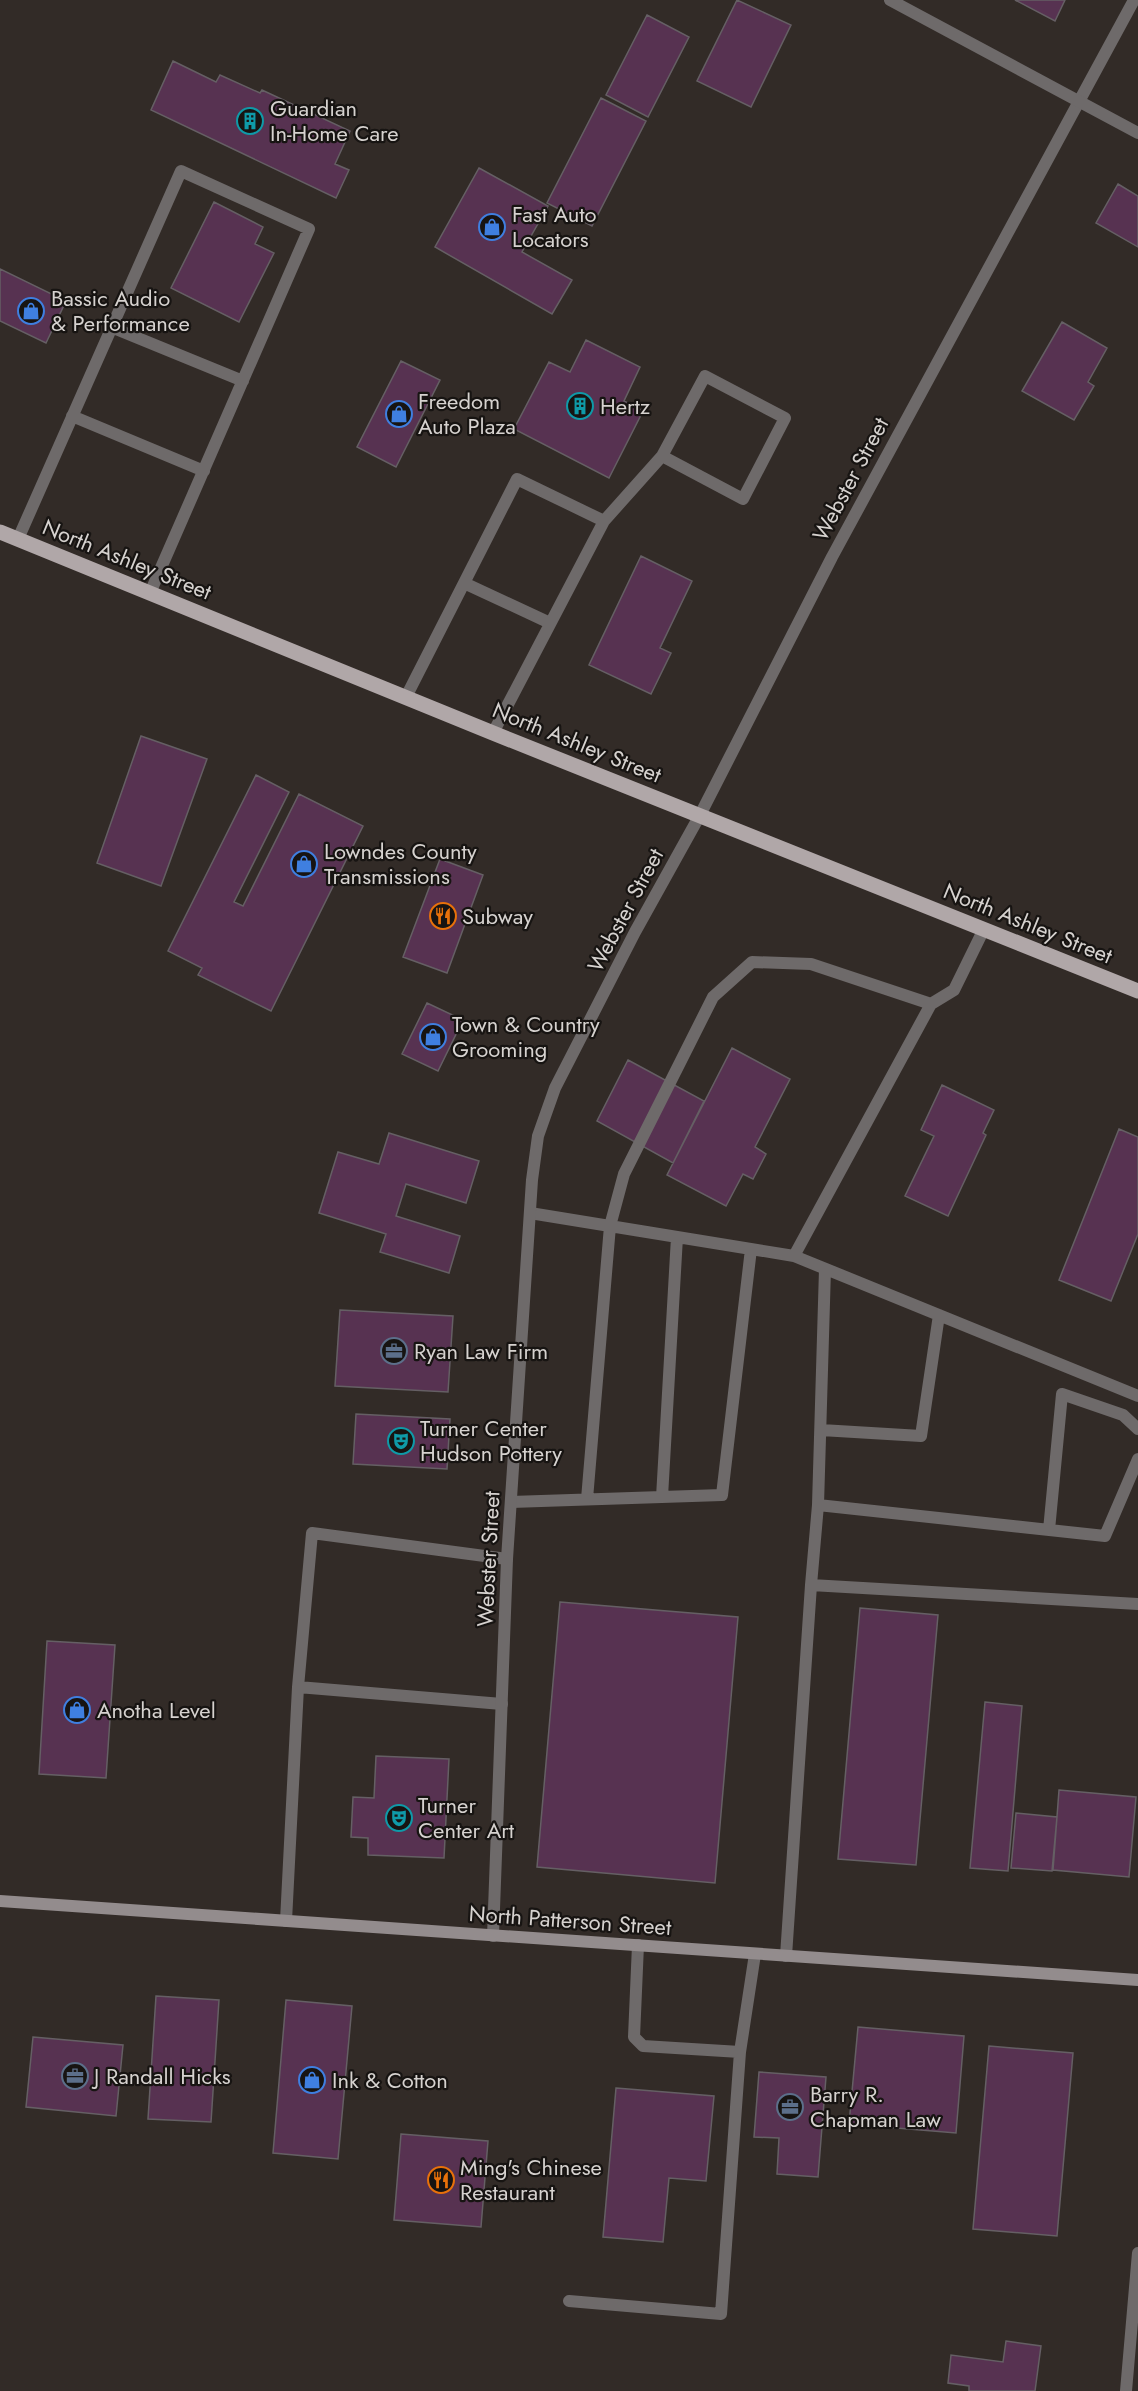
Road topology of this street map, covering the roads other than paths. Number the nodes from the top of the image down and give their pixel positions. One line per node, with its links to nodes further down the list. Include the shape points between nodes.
1 (890, 0): 3 (street)
2 (1134, 0): 3 (street, Webster Street)
3 (1078, 102): 4 (street); 18 (street, Webster Street, via 832,557)
4 (1138, 133)
5 (111, 327): 6 (street); 6 (street, via 181,171 309,229); 7 (street)
6 (243, 381): 9 (street)
7 (72, 416): 9 (street); 12 (street)
8 (662, 456): 8 (street, via 743,499 785,418 705,376); 10 (street)
9 (204, 471): 14 (street)
10 (604, 521): 13 (street, via 517,479); 15 (street)
11 (0, 532): 12 (main road, North Ashley Street)
12 (18, 539): 14 (main road, North Ashley Street)
13 (464, 583): 15 (street); 16 (street)
14 (150, 593): 16 (main road, North Ashley Street)
15 (550, 623): 17 (street)
16 (406, 697): 17 (main road, North Ashley Street)
17 (493, 733): 18 (main road, North Ashley Street)
18 (700, 815): 19 (main road, North Ashley Street); 22 (street, Webster Street, via 555,1088 538,1136)
19 (984, 930): 20 (main road, North Ashley Street); 21 (street, via 954,990)
20 (1138, 991)
21 (931, 1004): 23 (street, via 811,964 752,962 713,997 624,1174); 26 (street)
22 (530, 1213): 23 (street); 35 (street, Webster Street)
23 (610, 1226): 24 (street); 34 (street)
24 (677, 1237): 25 (street); 33 (street)
25 (751, 1249): 26 (street); 33 (street, via 722,1495)
26 (794, 1256): 27 (street)
27 (825, 1269): 28 (street); 31 (street)
28 (939, 1315): 29 (street); 31 (street, via 921,1436)
29 (1138, 1396)
30 (1138, 1429): 37 (street, via 1123,1415 1062,1394)
31 (821, 1430): 36 (street)
32 (1138, 1459): 37 (street, via 1105,1536)
33 (662, 1497): 34 (street)
34 (587, 1499): 35 (street)
35 (511, 1502): 38 (street, Webster Street)
36 (818, 1505): 37 (street); 39 (street)
37 (1049, 1530)
38 (507, 1559): 41 (street, via 312,1533); 42 (street, Webster Street)
39 (811, 1586): 40 (street); 48 (street)
40 (1138, 1604)
41 (298, 1687): 42 (street); 44 (street)
42 (502, 1704): 45 (street, Webster Street)
43 (0, 1901): 44 (main road, North Patterson Street)
44 (286, 1921): 45 (main road, North Patterson Street)
45 (493, 1936): 46 (main road, North Patterson Street)
46 (638, 1945): 47 (main road, North Patterson Street); 50 (street, via 634,2037 643,2046)
47 (755, 1954): 48 (main road, North Patterson Street); 50 (street)
48 (786, 1956): 49 (main road, North Patterson Street)
49 (1138, 1980)
50 (740, 2052): 52 (street, via 721,2314)
51 (1138, 2253): 53 (street)
52 (570, 2301)
53 (1126, 2391)

